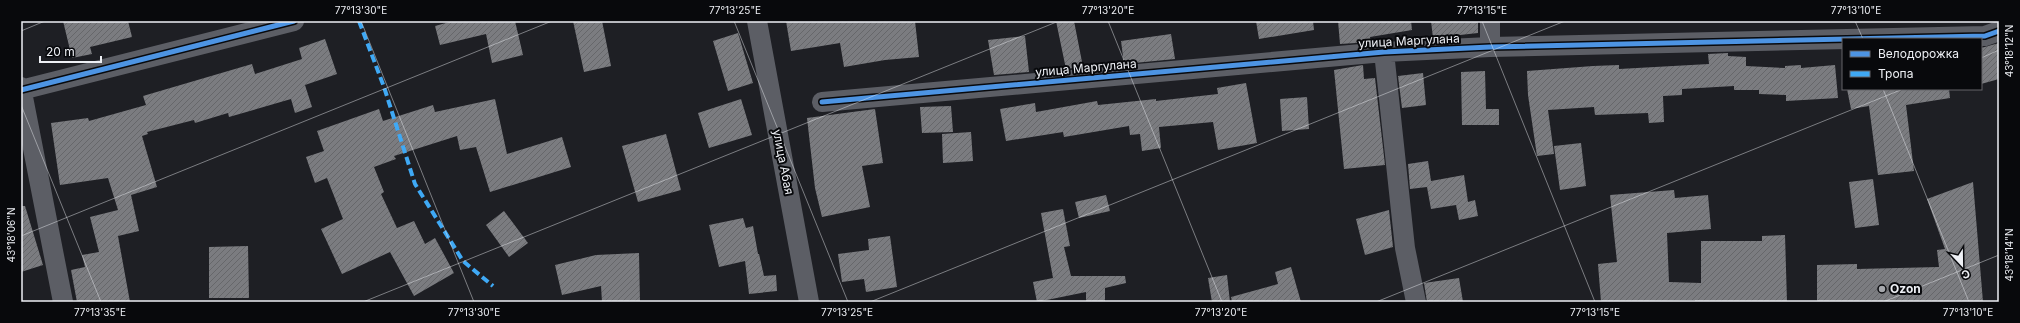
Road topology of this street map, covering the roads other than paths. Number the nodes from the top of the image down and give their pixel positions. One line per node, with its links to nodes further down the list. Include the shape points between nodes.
1 (294, 21): 10 (street)
2 (757, 21): 13 (street, улица Абая)
3 (1490, 21): 7 (street)
4 (1999, 31): 5 (street, улица Маргулана, via 1985,36)
5 (1895, 38)
6 (1842, 39): 7 (street, улица Маргулана)
7 (1490, 47): 8 (street, улица Маргулана)
8 (1384, 52): 11 (street, улица Маргулана); 14 (street, via 1406,248)
9 (21, 87): 10 (street)
10 (21, 90): 12 (street)
11 (822, 102)
12 (63, 302)
13 (809, 302)
14 (1416, 302)

